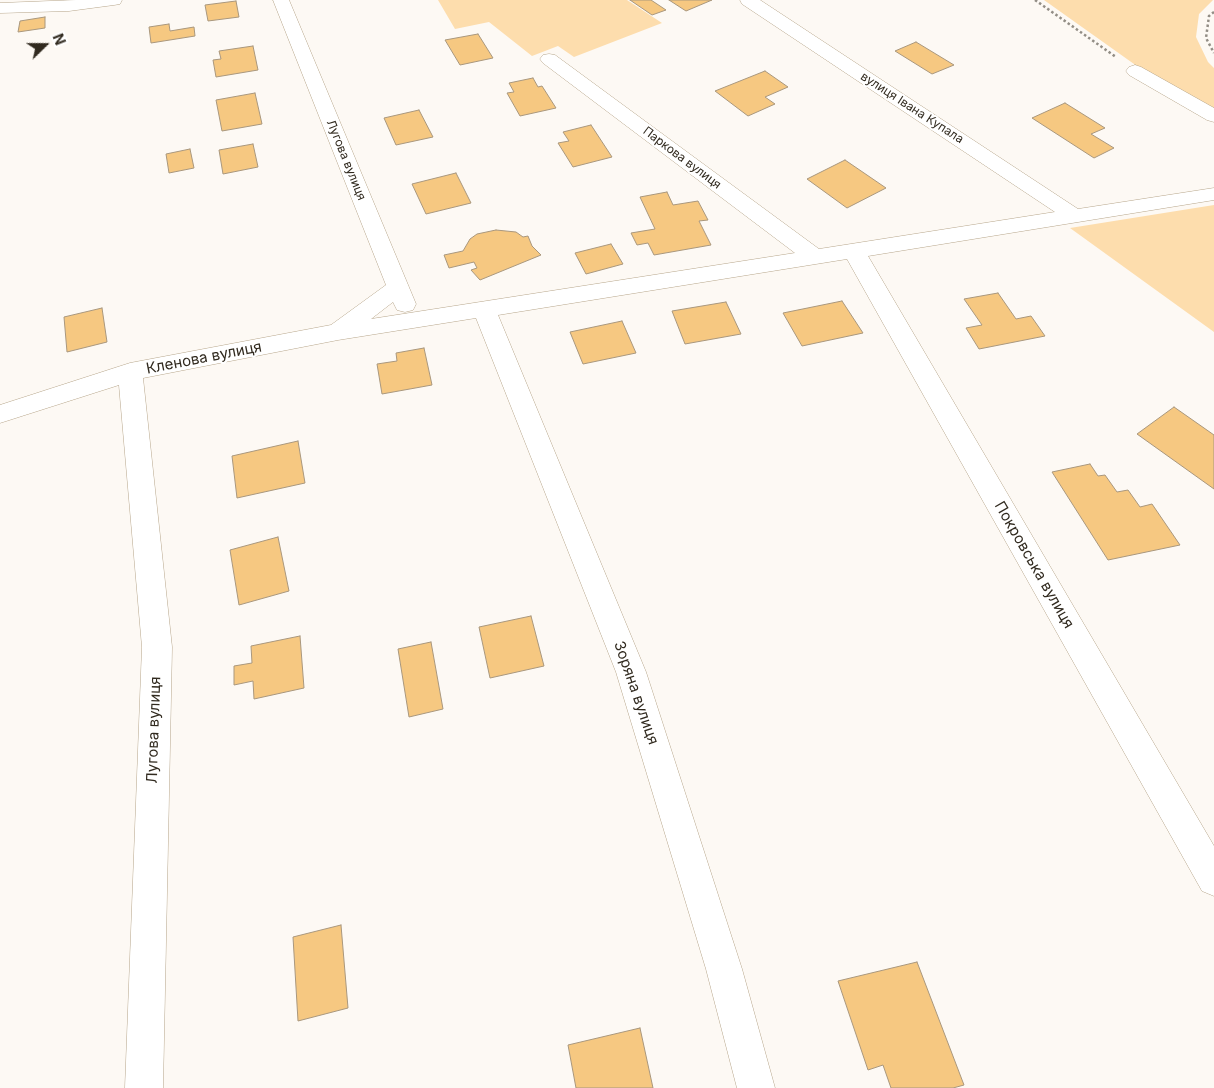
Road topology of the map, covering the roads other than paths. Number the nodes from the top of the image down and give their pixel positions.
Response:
1 (114, 0) edge
2 (281, 0) edge
3 (748, 0) edge
4 (0, 8) edge
5 (549, 59) dead end
6 (1135, 70) road end
7 (1214, 116) edge
8 (1214, 194) edge
9 (1075, 216) junction
10 (854, 251) junction
11 (815, 257) junction
12 (398, 287) junction
13 (484, 309) junction
14 (412, 320) junction
15 (338, 332) junction
16 (130, 372) junction
17 (0, 414) edge
18 (1214, 879) edge
19 (144, 1088) edge
20 (756, 1088) edge

1 - 4 street
2 - 12 street, Лугова вулиця
3 - 9 street, вулиця Івана Купала
5 - 11 street, Паркова вулиця
6 - 7 street
8 - 9 street
9 - 10 street
10 - 11 street
10 - 18 street, Покровська вулиця
11 - 13 street
12 - 14 street, Лугова вулиця
12 - 15 street, Кленова вулиця
13 - 14 street
13 - 20 street, Зоряна вулиця
14 - 15 street
15 - 16 street, Кленова вулиця
16 - 17 street, Кленова вулиця
16 - 19 street, Лугова вулиця

